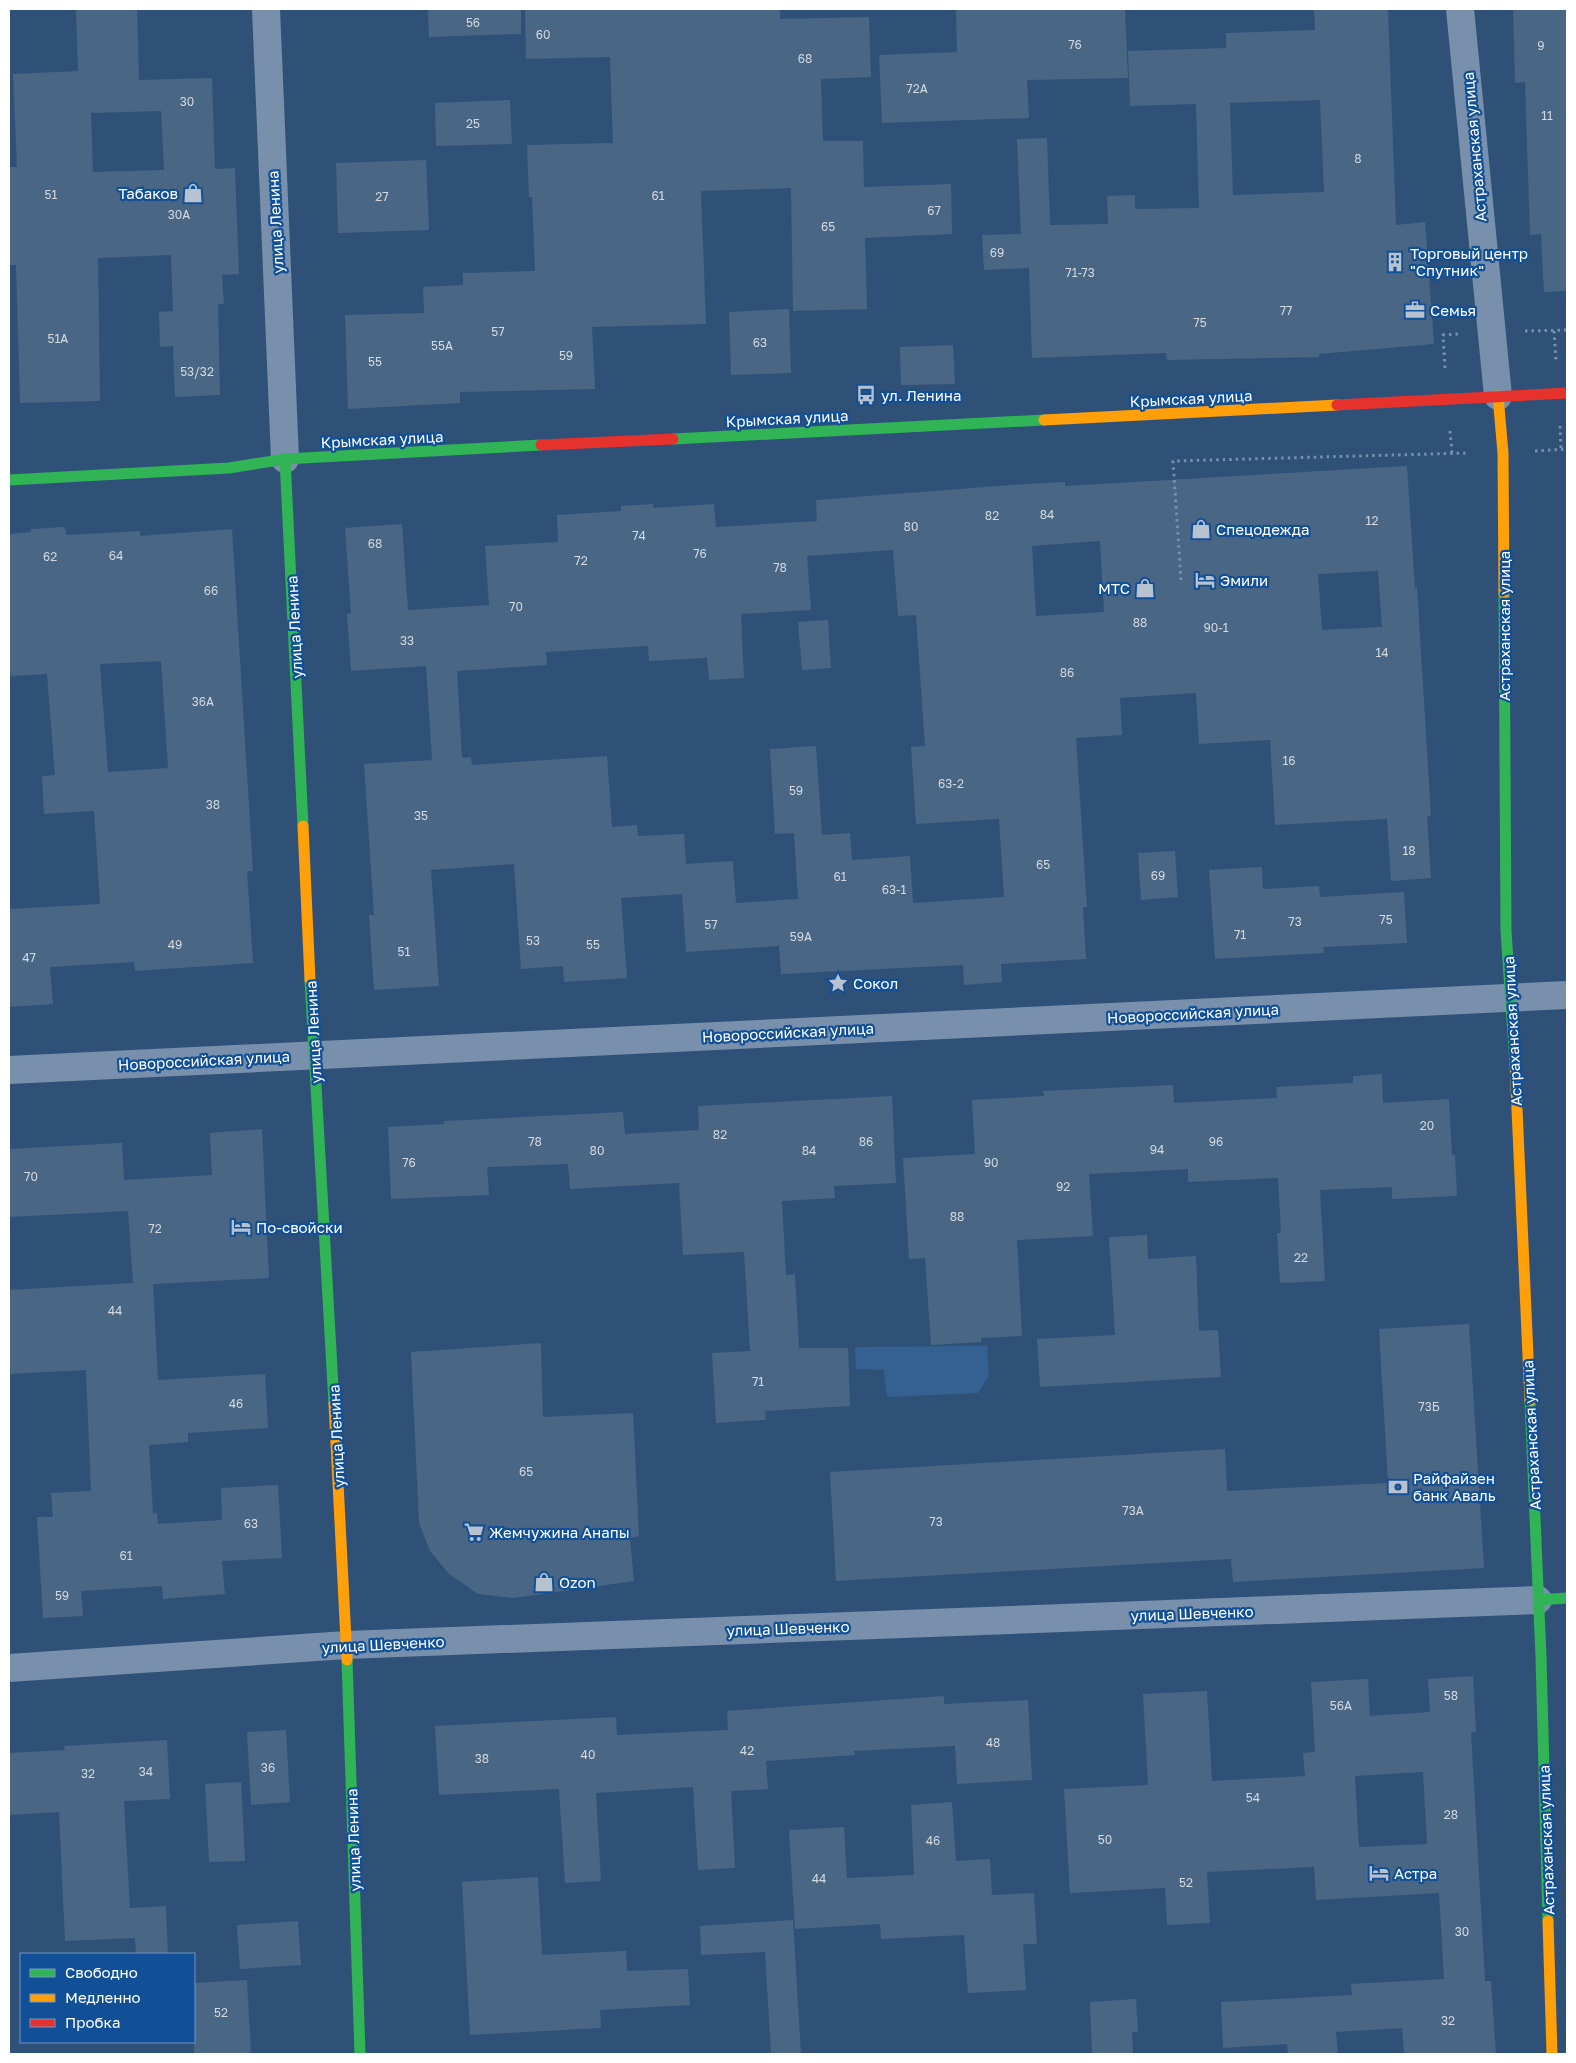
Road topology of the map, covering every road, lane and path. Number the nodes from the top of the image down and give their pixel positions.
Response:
1 (266, 9) edge
2 (1460, 9) edge
3 (1567, 393) edge
4 (1498, 396) junction
5 (1503, 453) junction
6 (285, 459) junction
7 (9, 480) edge
8 (1181, 580) dead end
9 (1567, 995) edge
10 (1510, 998) junction
11 (314, 1054) junction
12 (9, 1070) edge
13 (1567, 1598) edge
14 (1538, 1600) junction
15 (347, 1645) junction
16 (9, 1668) edge
17 (360, 2054) edge
18 (1552, 2054) edge

1 - 6 street, улица Ленина
2 - 4 street, Астраханская улица
3 - 4 street, Крымская улица
4 - 5 street, Астраханская улица
4 - 6 street, Крымская улица
5 - 8 path
5 - 10 street, Астраханская улица
6 - 7 street, Крымская улица
6 - 11 street, улица Ленина
9 - 10 street, Новороссийская улица
10 - 11 street, Новороссийская улица
10 - 14 street, Астраханская улица
11 - 12 street, Новороссийская улица
11 - 15 street, улица Ленина
13 - 14 street, улица Шевченко
14 - 15 street, улица Шевченко
14 - 18 street, Астраханская улица
15 - 16 street, улица Шевченко
15 - 17 street, улица Ленина

